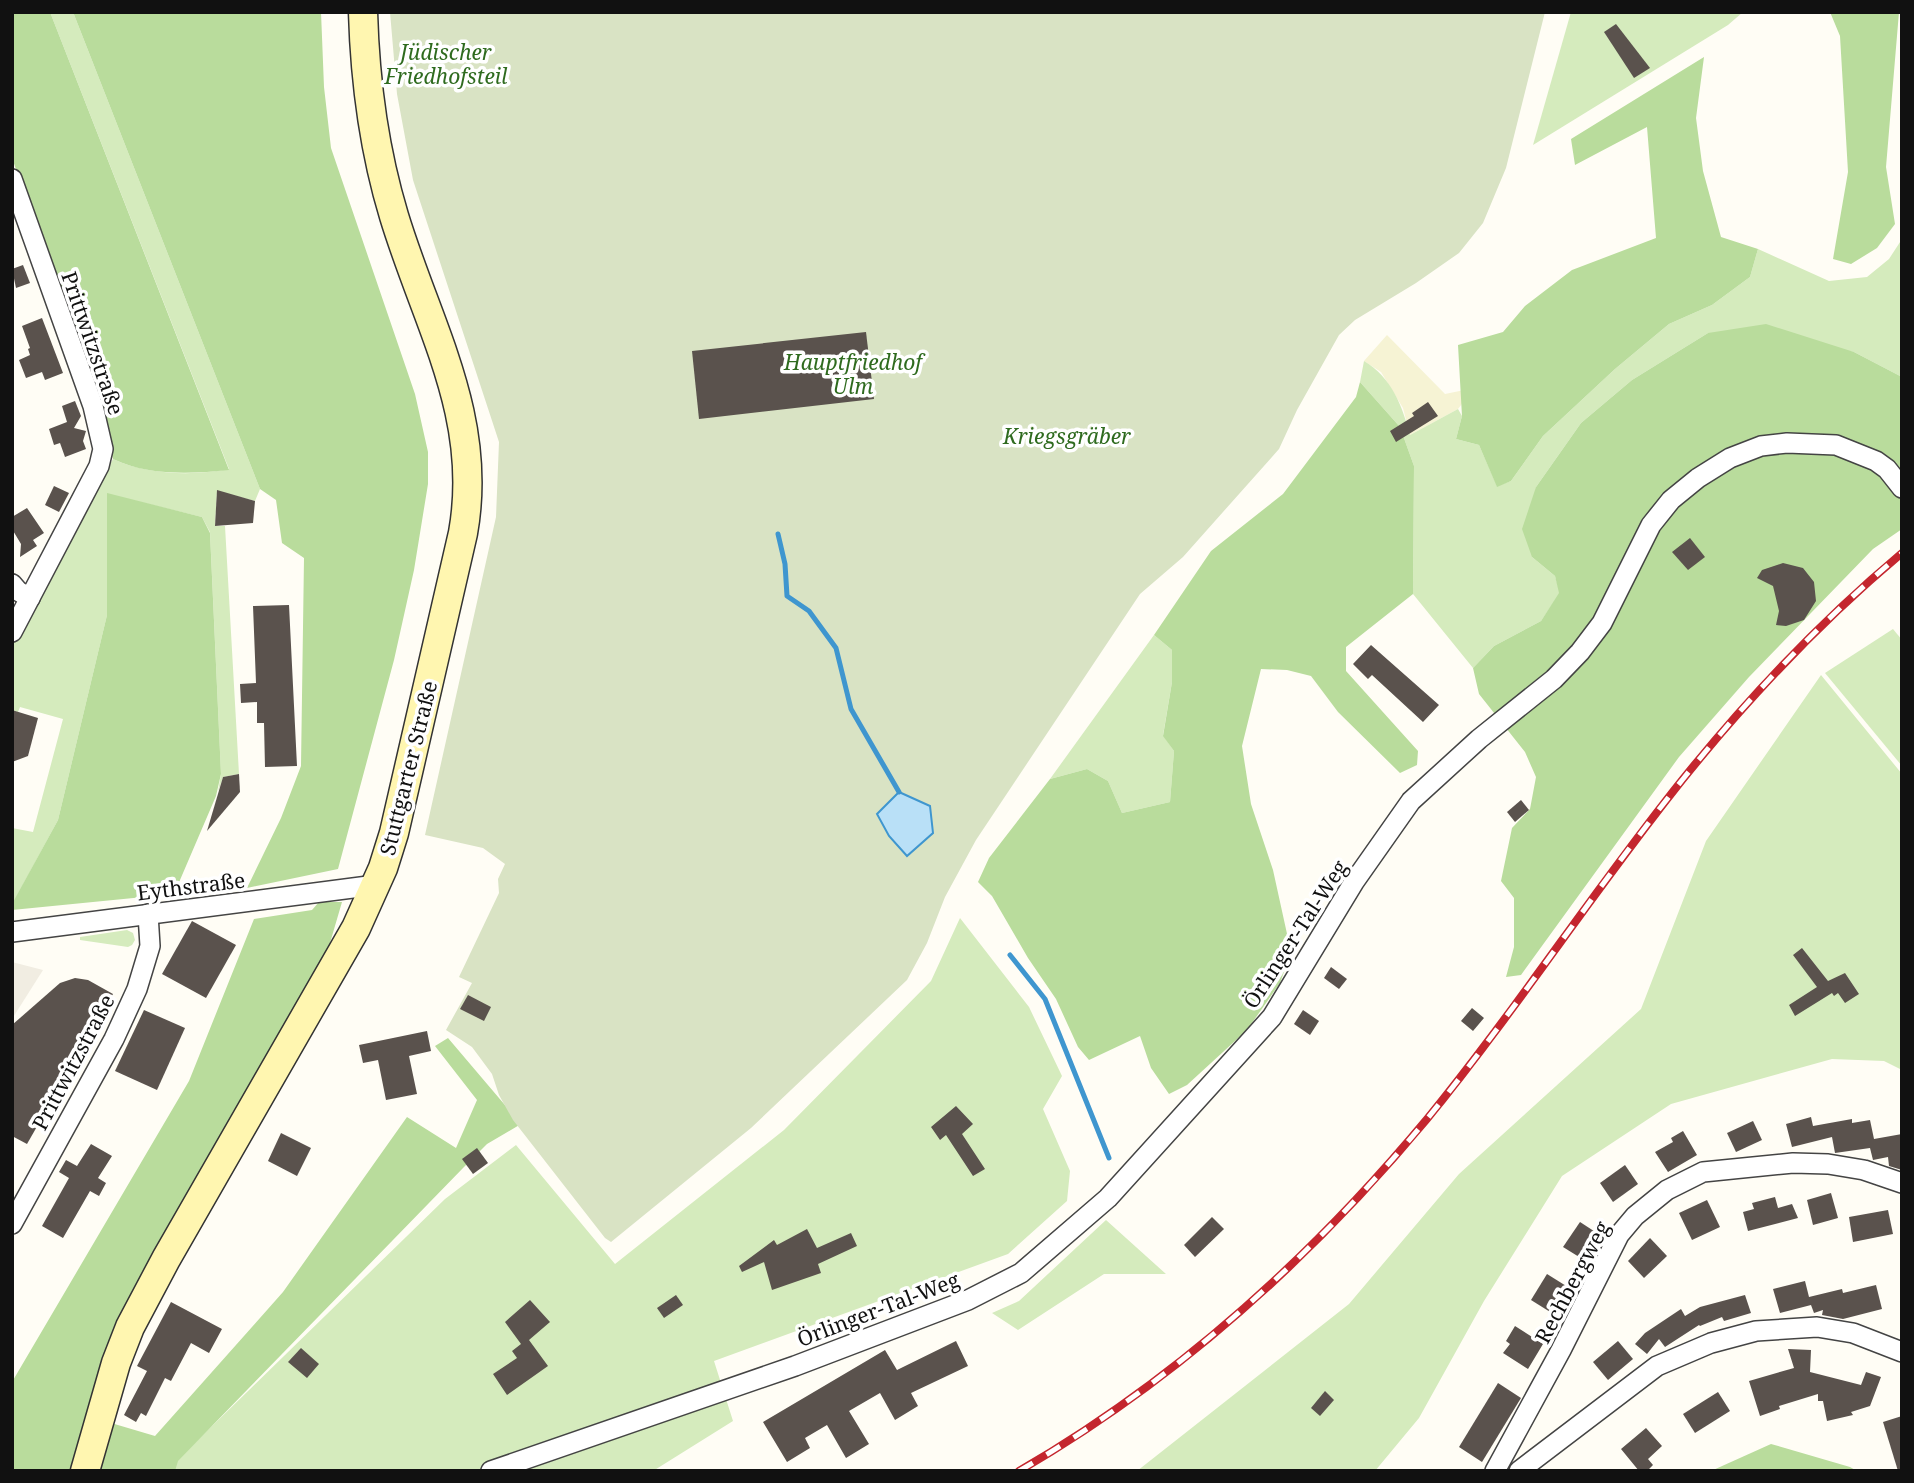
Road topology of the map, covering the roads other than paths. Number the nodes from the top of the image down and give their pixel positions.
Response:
1 (363, 12) edge
2 (12, 179) edge
3 (1902, 488) edge
4 (12, 584) edge
5 (30, 598) junction
6 (12, 632) edge
7 (376, 885) junction
8 (148, 914) junction
9 (12, 932) edge
10 (1902, 1183) edge
11 (12, 1224) edge
12 (1902, 1352) edge
13 (85, 1471) edge
14 (491, 1471) edge
15 (1494, 1471) edge
16 (1519, 1471) edge

1 - 7 main road, Stuttgarter Straße
2 - 5 street, Prittwitzstraße
3 - 14 street, Örlinger-Tal-Weg
4 - 5 street
5 - 6 street, Prittwitzstraße
7 - 8 street, Eythstraße
7 - 13 main road, Stuttgarter Straße
8 - 9 street, Eythstraße
8 - 11 street, Prittwitzstraße
10 - 15 street, Rechbergweg
12 - 16 street

